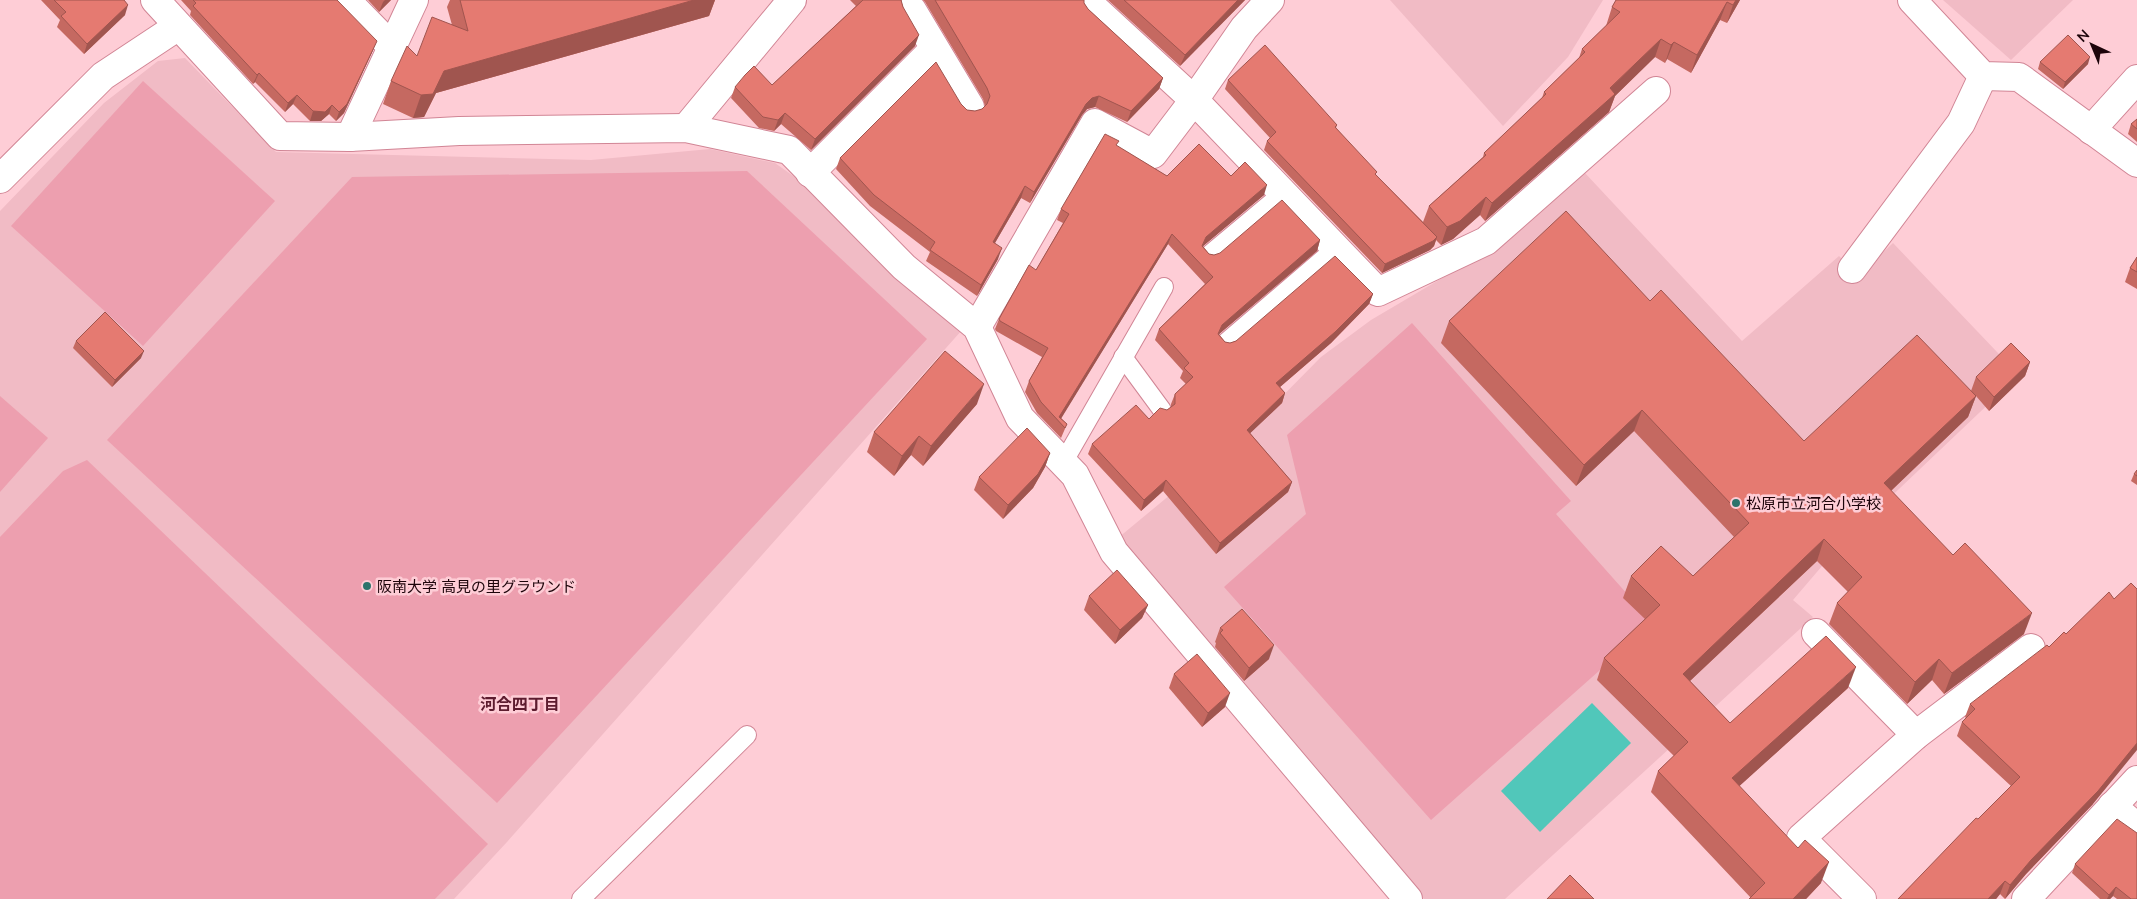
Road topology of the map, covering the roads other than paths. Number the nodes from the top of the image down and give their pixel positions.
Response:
1 (346, 0) edge
2 (414, 0) edge
3 (792, 0) edge
4 (1270, 0) edge
5 (1912, 0) edge
6 (1094, 9) dead end
7 (169, 10) edge
8 (912, 10) dead end
9 (391, 46) junction
10 (934, 49) junction
11 (1983, 76) junction
12 (2137, 79) edge
13 (1656, 91) dead end
14 (1194, 100) junction
15 (970, 107) dead end
16 (686, 128) junction
17 (2091, 130) junction
18 (350, 137) junction
19 (2137, 163) edge
20 (810, 173) junction
21 (0, 179) edge
22 (1283, 193) junction
23 (1336, 248) junction
24 (1209, 256) edge
25 (1852, 269) dead end
26 (1164, 287) dead end
27 (977, 327) junction
28 (1225, 343) edge
29 (1123, 357) junction
30 (1162, 410) edge
31 (1063, 463) junction
32 (1816, 633) dead end
33 (2031, 648) dead end
34 (748, 735) dead end
35 (1916, 735) junction
36 (2137, 780) edge
37 (2112, 806) junction
38 (2137, 827) edge
39 (581, 899) edge
40 (1408, 899) edge
41 (1862, 899) edge
42 (2026, 899) edge

1 - 9 street
2 - 9 street
3 - 16 street
4 - 14 street
5 - 11 street
6 - 14 street
7 - 18 street
7 - 21 street
8 - 10 street
9 - 18 street
10 - 15 street
10 - 20 street
11 - 17 street
11 - 25 street
12 - 17 street
13 - 23 street
14 - 22 street
14 - 27 street
16 - 18 street
16 - 20 street
17 - 19 street
20 - 27 street
22 - 23 street
22 - 24 lane
23 - 28 lane
26 - 29 lane
27 - 31 street
29 - 30 lane
29 - 31 lane
31 - 40 street
32 - 35 street
33 - 35 street
34 - 39 lane
35 - 41 street
36 - 37 street
37 - 38 street
37 - 42 street

